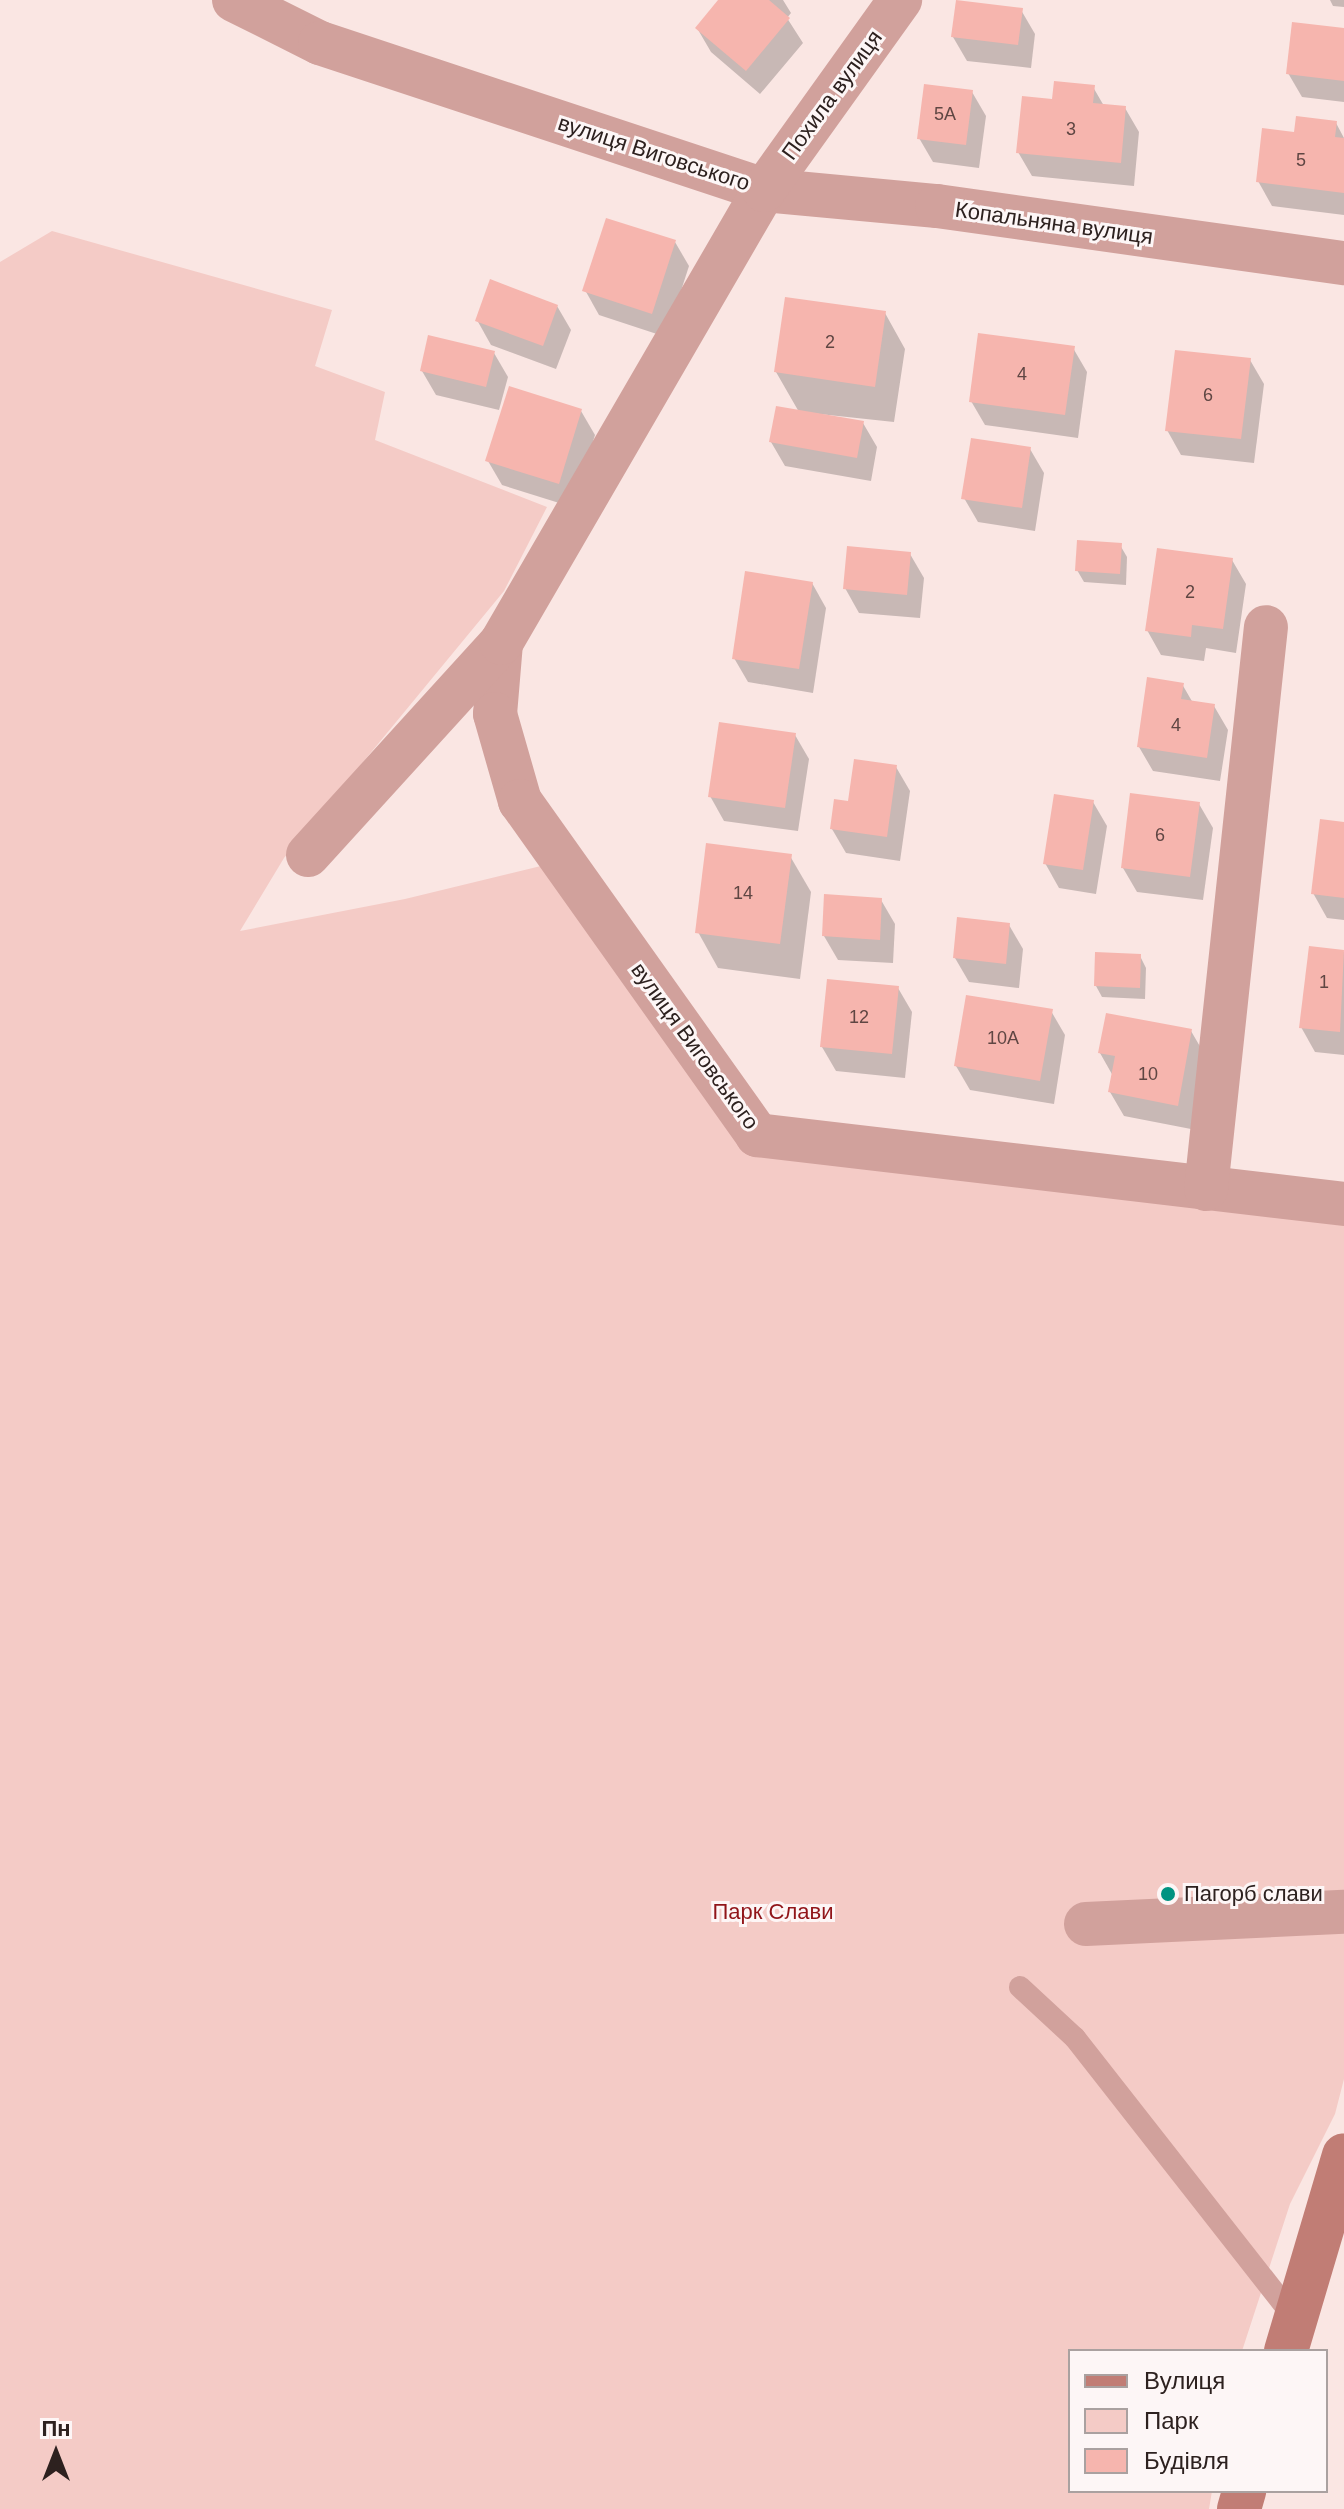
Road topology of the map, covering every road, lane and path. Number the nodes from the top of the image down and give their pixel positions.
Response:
1 (234, 0) edge
2 (900, 0) edge
3 (764, 190) junction
4 (1344, 263) edge
5 (1266, 627) dead end
6 (501, 643) junction
7 (308, 855) dead end
8 (1206, 1189) junction
9 (1344, 1204) edge
10 (1344, 1912) edge
11 (1086, 1924) dead end
12 (1020, 1987) dead end
13 (1344, 2155) edge
14 (1291, 2335) edge

1 - 3 street, вулиця Виговського
2 - 3 street, Похила вулиця
3 - 4 street, Копальняна вулиця
3 - 6 street, вулиця Виговського
5 - 8 street
6 - 7 street, вулиця Виговського
6 - 8 street, вулиця Виговського
8 - 9 street, вулиця Виговського
10 - 11 street
12 - 14 lane
13 - 14 street

